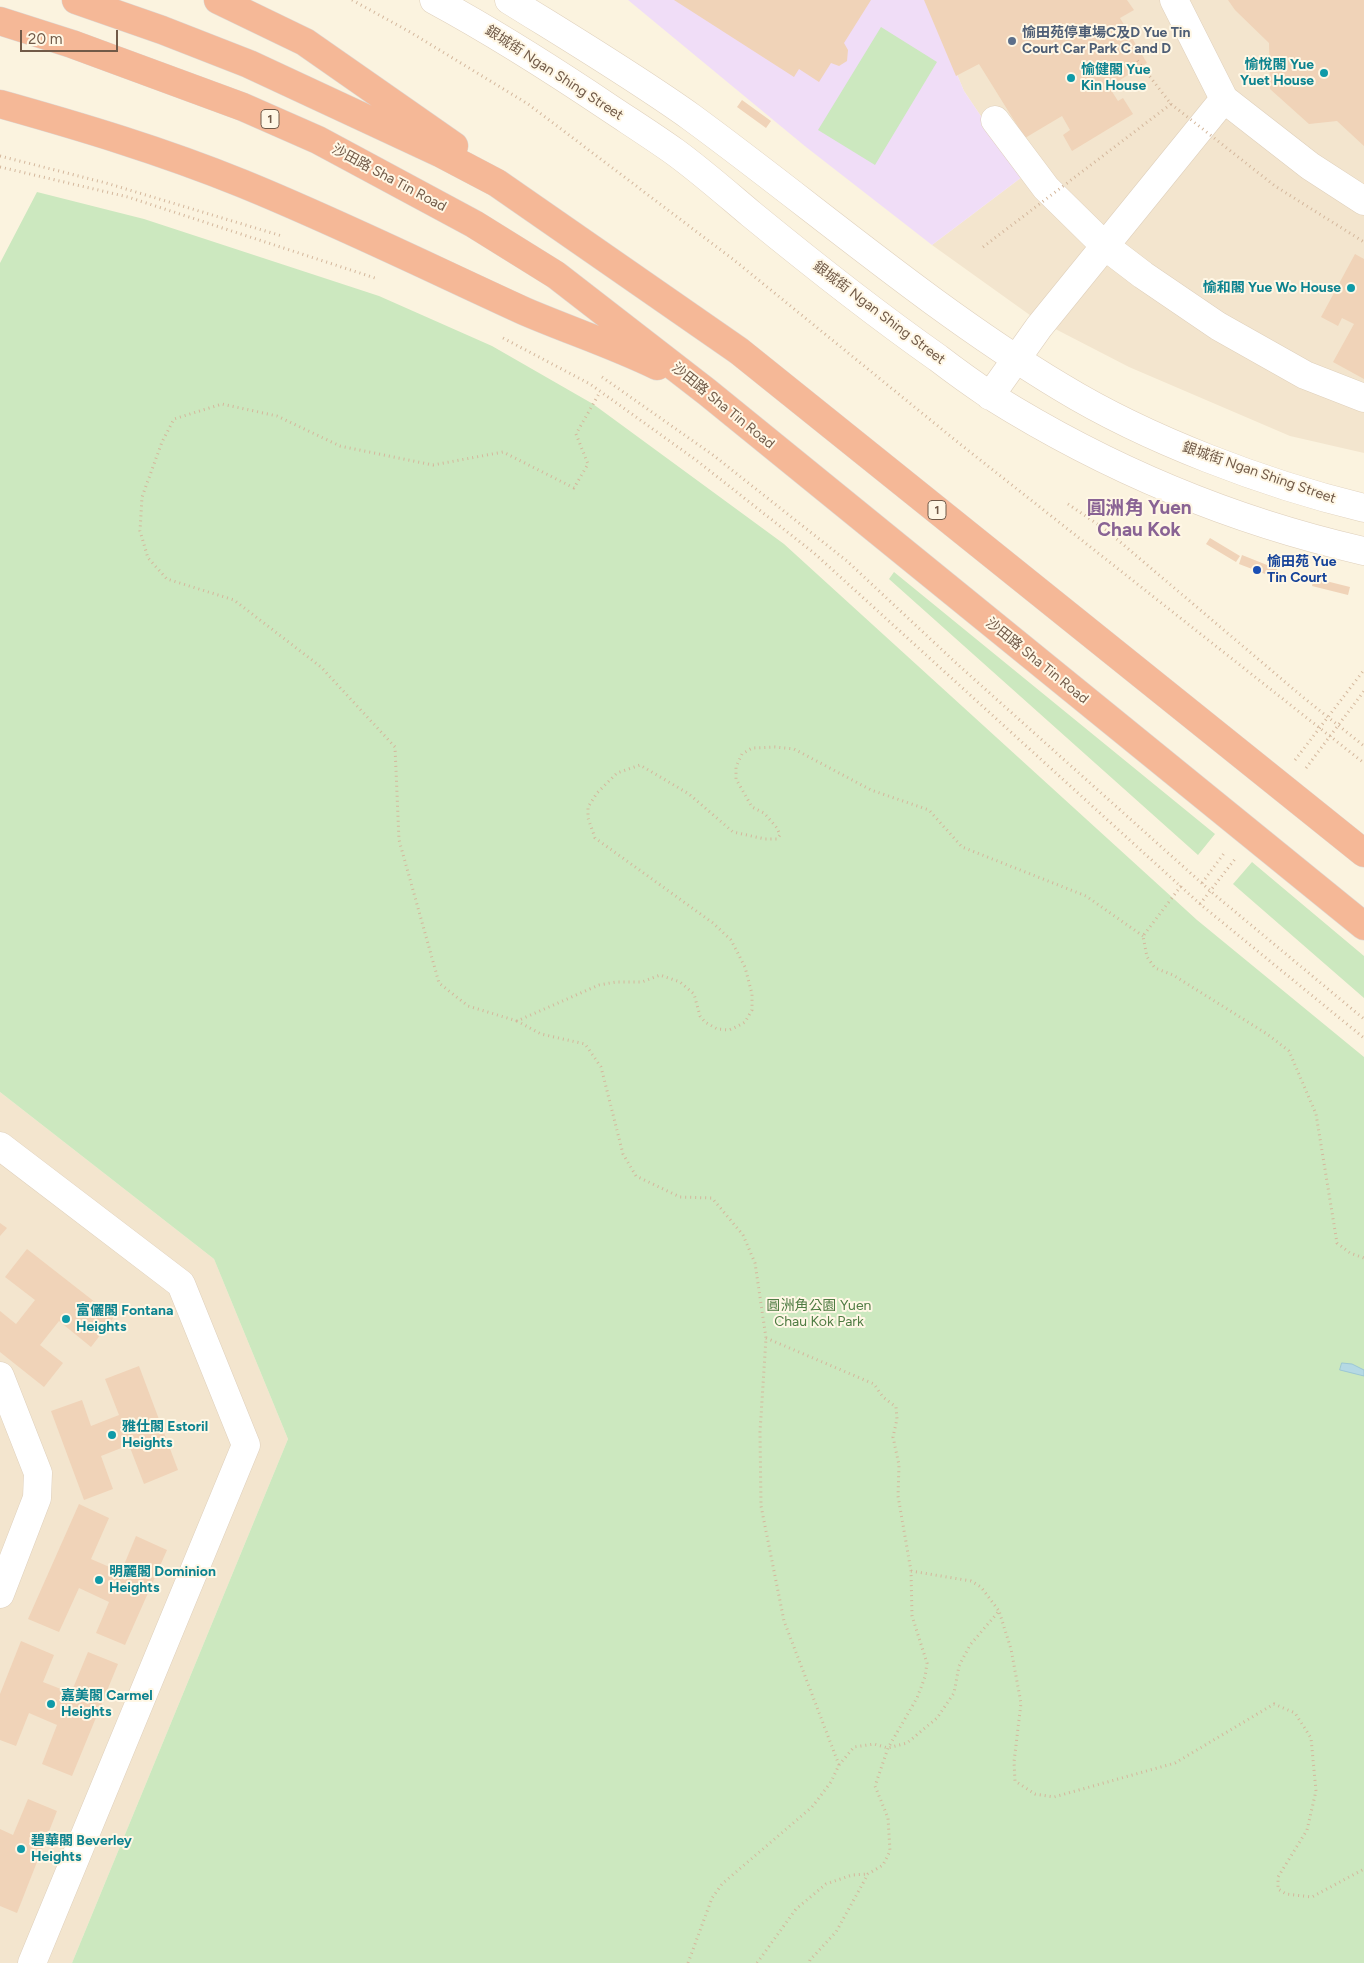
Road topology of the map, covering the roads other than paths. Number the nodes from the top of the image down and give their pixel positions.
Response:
1 (76, 0) edge
2 (218, 0) edge
3 (434, 0) edge
4 (509, 0) edge
5 (1174, 0) edge
6 (0, 21) edge
7 (1224, 99) junction
8 (0, 104) edge
9 (995, 120) dead end
10 (498, 183) junction
11 (1364, 201) edge
12 (1105, 246) junction
13 (1017, 359) junction
14 (707, 392) junction
15 (990, 396) junction
16 (1364, 398) edge
17 (1364, 508) edge
18 (1364, 551) edge
19 (1364, 853) edge
20 (1364, 926) edge
21 (0, 1146) edge
22 (0, 1376) edge
23 (0, 1594) edge
24 (32, 1963) edge

1 - 10 highway, 1
2 - 10 highway
3 - 15 street, 銀城街 Ngan Shing Street
4 - 13 street, 銀城街 Ngan Shing Street
5 - 7 street
6 - 14 highway, 沙田路 Sha Tin Road / 1
7 - 11 street
7 - 12 street
8 - 14 highway
9 - 12 street
10 - 19 highway, 1
12 - 13 street
12 - 16 street
13 - 15 street
13 - 17 street, 銀城街 Ngan Shing Street
14 - 20 highway, 沙田路 Sha Tin Road / 1
15 - 18 street, 銀城街 Ngan Shing Street
21 - 24 street
22 - 23 street

